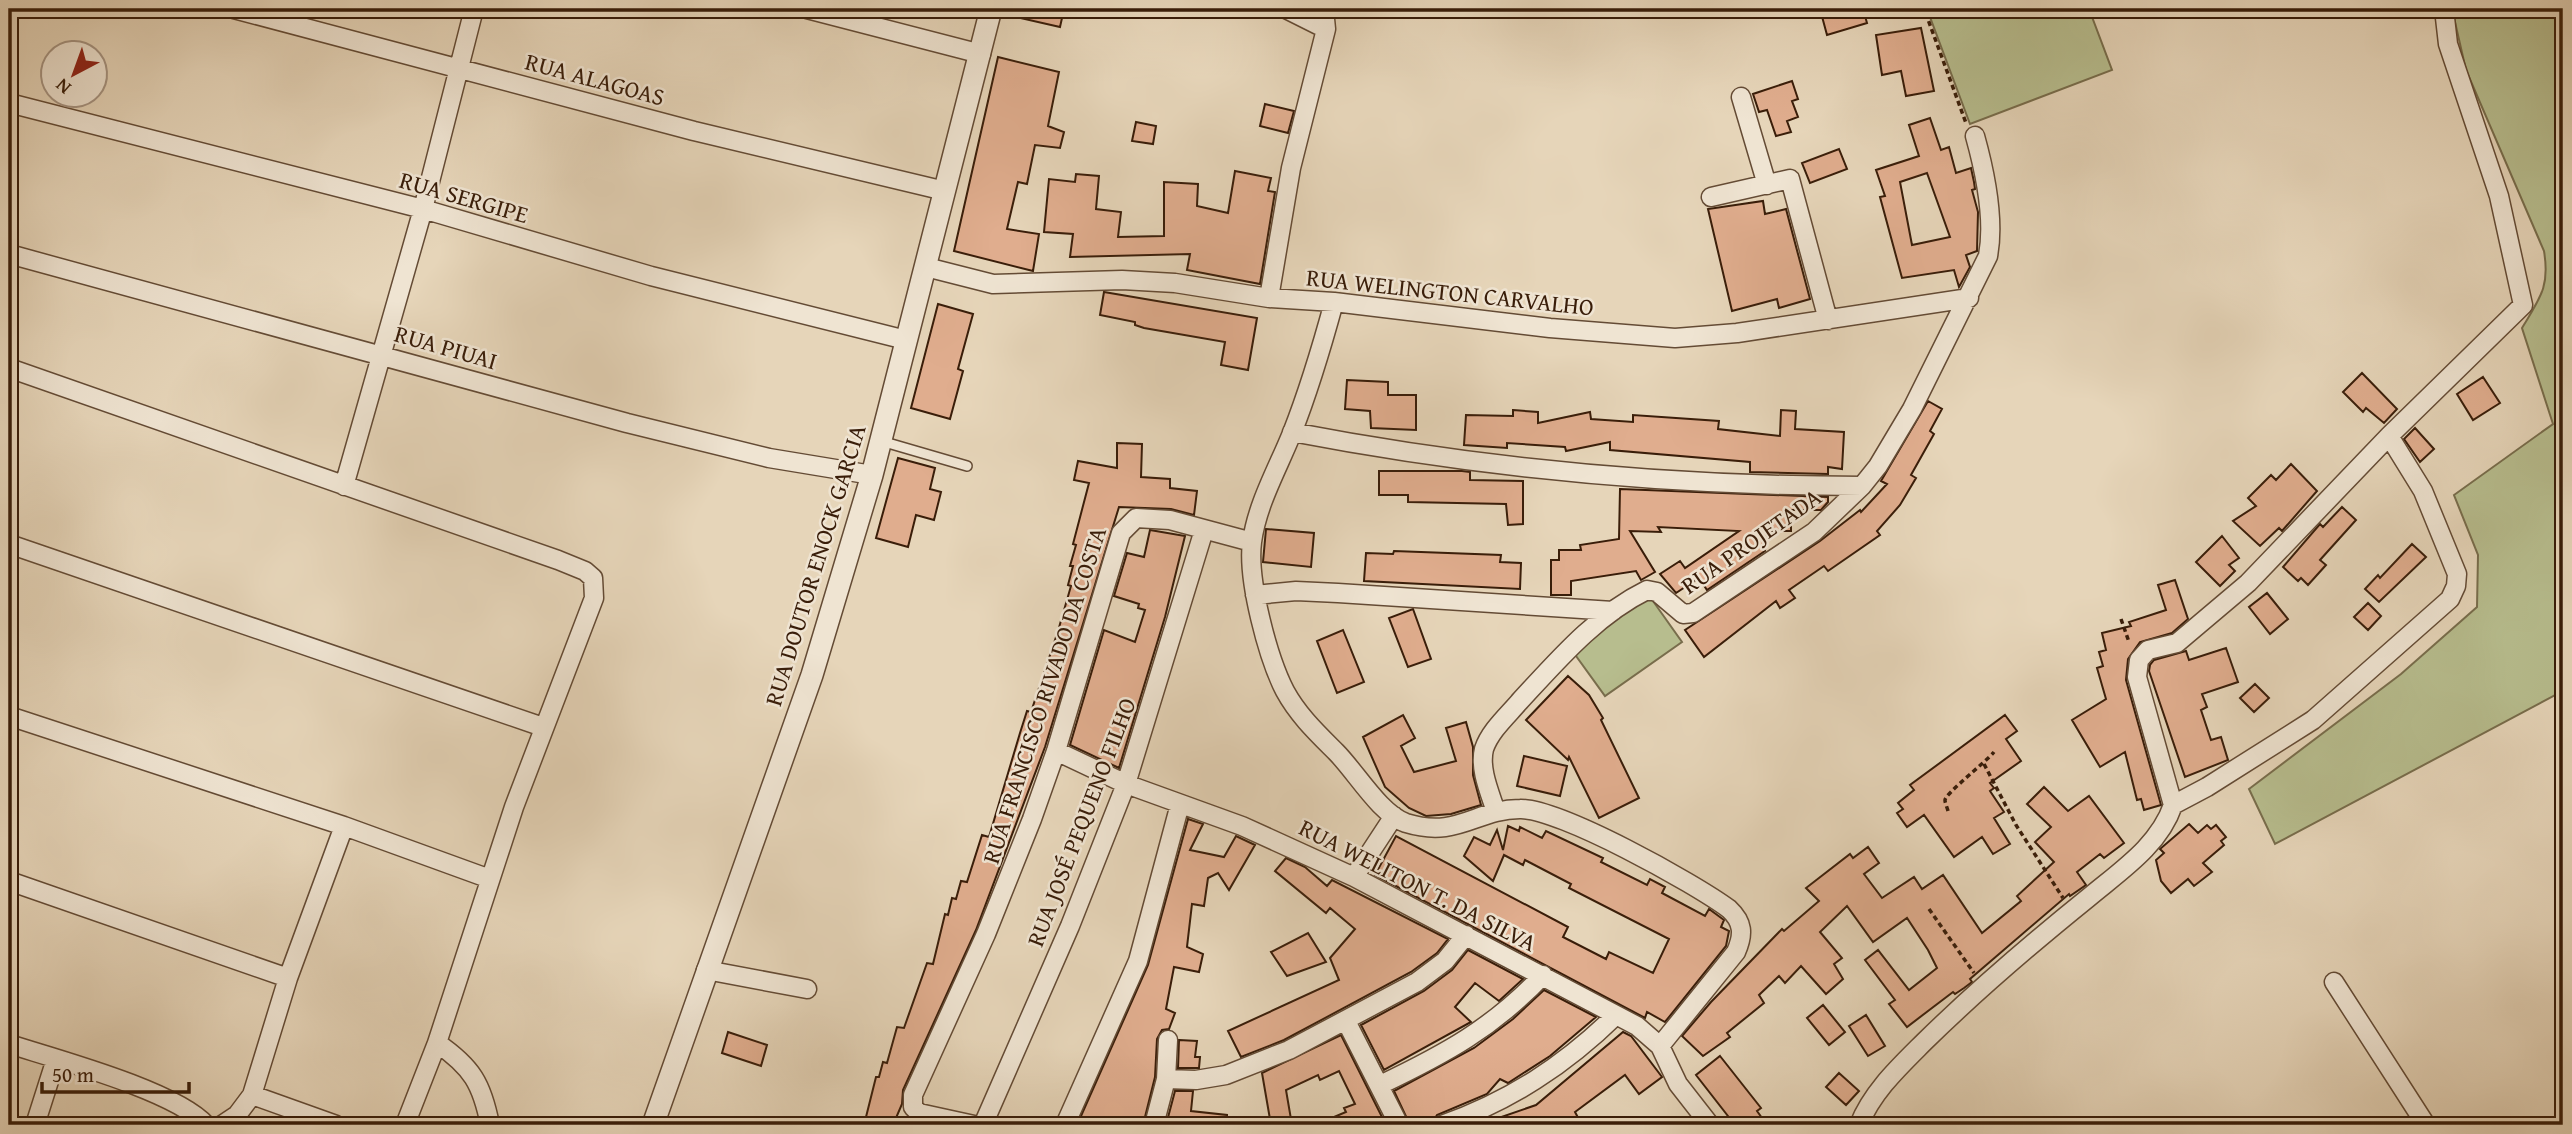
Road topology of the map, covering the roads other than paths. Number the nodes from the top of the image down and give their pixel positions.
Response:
1 (234, 9) edge
2 (474, 9) edge
3 (807, 9) edge
4 (991, 9) edge
5 (1286, 9) edge
6 (1324, 9) edge
7 (2444, 9) edge
8 (1326, 29) junction
9 (981, 54) junction
10 (458, 68) junction
11 (1741, 97) dead end
12 (9, 103) edge
13 (1975, 136) road end
14 (1767, 185) junction
15 (945, 191) junction
16 (1711, 197) dead end
17 (423, 209) junction
18 (9, 254) edge
19 (926, 267) junction
20 (1269, 298) junction
21 (1969, 298) junction
22 (1334, 302) junction
23 (1828, 320) junction
24 (906, 340) junction
25 (381, 354) junction
26 (9, 368) edge
27 (1292, 432) junction
28 (2389, 436) junction
29 (881, 441) junction
30 (967, 466) dead end
31 (872, 475) junction
32 (344, 486) junction
33 (1862, 486) junction
34 (1204, 530) junction
35 (1252, 542) junction
36 (9, 544) edge
37 (1255, 595) junction
38 (1613, 611) junction
39 (9, 716) edge
40 (543, 727) junction
41 (1056, 751) junction
42 (1126, 784) junction
43 (1180, 804) junction
44 (2173, 805) junction
45 (1496, 812) junction
46 (1394, 816) junction
47 (344, 826) junction
48 (1354, 877) junction
49 (491, 878) junction
50 (9, 881) edge
51 (1466, 935) junction
52 (706, 970) junction
53 (1542, 975) junction
54 (288, 978) junction
55 (2334, 982) dead end
56 (807, 989) dead end
57 (1616, 1014) junction
58 (1346, 1021) junction
59 (1168, 1040) dead end
60 (437, 1043) junction
61 (9, 1044) edge
62 (1660, 1046) junction
63 (55, 1059) junction
64 (1167, 1079) junction
65 (1380, 1085) junction
66 (252, 1095) junction
67 (1705, 1124) edge
68 (35, 1125) edge
69 (206, 1125) edge
70 (222, 1125) edge
71 (336, 1125) edge
72 (405, 1125) edge
73 (490, 1125) edge
74 (653, 1125) edge
75 (974, 1125) edge
76 (983, 1125) edge
77 (1065, 1125) edge
78 (1154, 1125) edge
79 (1399, 1125) edge
80 (1442, 1125) edge
81 (1859, 1125) edge
82 (2426, 1125) edge

1 - 10 street, RUA ALAGOAS
2 - 10 street
3 - 9 street
4 - 9 street, RUA DOUTOR ENOCK GARCIA
5 - 8 street
6 - 8 street
7 - 28 street
8 - 20 street
9 - 15 street, RUA DOUTOR ENOCK GARCIA
10 - 15 street, RUA ALAGOAS
10 - 17 street
11 - 14 street
12 - 17 street, RUA SERGIPE
13 - 21 street, RUA PROJETADA
14 - 16 street
14 - 23 street
15 - 19 street, RUA DOUTOR ENOCK GARCIA
17 - 24 street, RUA SERGIPE
17 - 25 street
18 - 25 street, RUA PIUAI
19 - 20 street, RUA WELINGTON CARVALHO
19 - 24 street, RUA DOUTOR ENOCK GARCIA
20 - 22 street, RUA WELINGTON CARVALHO
21 - 23 street, RUA WELINGTON CARVALHO
21 - 33 street, RUA PROJETADA
22 - 23 street, RUA WELINGTON CARVALHO
22 - 27 street
24 - 29 street, RUA DOUTOR ENOCK GARCIA
25 - 31 street, RUA PIUAI
25 - 32 street
26 - 32 street
27 - 33 street
27 - 35 street
28 - 44 street
28 - 44 street
29 - 30 lane
29 - 31 street, RUA DOUTOR ENOCK GARCIA
31 - 52 street, RUA DOUTOR ENOCK GARCIA
32 - 40 street
33 - 38 street, RUA PROJETADA
34 - 35 street, RUA FRANCISCO RIVADO DA COSTA
34 - 41 street, RUA FRANCISCO RIVADO DA COSTA
34 - 42 street, RUA JOSÉ PEQUENO FILHO
35 - 37 street
36 - 40 street
37 - 38 street
37 - 46 street
38 - 45 street, RUA PROJETADA
39 - 47 street
40 - 49 street
41 - 42 street, RUA WELITON T. DA SILVA
41 - 75 street, RUA FRANCISCO RIVADO DA COSTA
42 - 43 street, RUA WELITON T. DA SILVA
42 - 76 street, RUA JOSÉ PEQUENO FILHO
43 - 48 street, RUA WELITON T. DA SILVA
43 - 77 street
44 - 81 street
45 - 46 street
45 - 62 street
46 - 48 street
47 - 49 street
47 - 54 street
48 - 51 street, RUA WELITON T. DA SILVA
49 - 60 street
50 - 54 street
51 - 53 street, RUA WELITON T. DA SILVA
51 - 58 street
52 - 56 street
52 - 74 street, RUA DOUTOR ENOCK GARCIA
53 - 57 street, RUA WELITON T. DA SILVA
53 - 65 street
54 - 66 street
55 - 82 street
57 - 62 street, RUA WELITON T. DA SILVA
57 - 80 street
58 - 64 street
58 - 65 street
59 - 64 street
60 - 72 street
60 - 73 street
61 - 63 street
62 - 67 street, RUA WELITON T. DA SILVA
63 - 68 street
63 - 69 street
64 - 78 street
65 - 79 street
66 - 70 street
66 - 71 street

